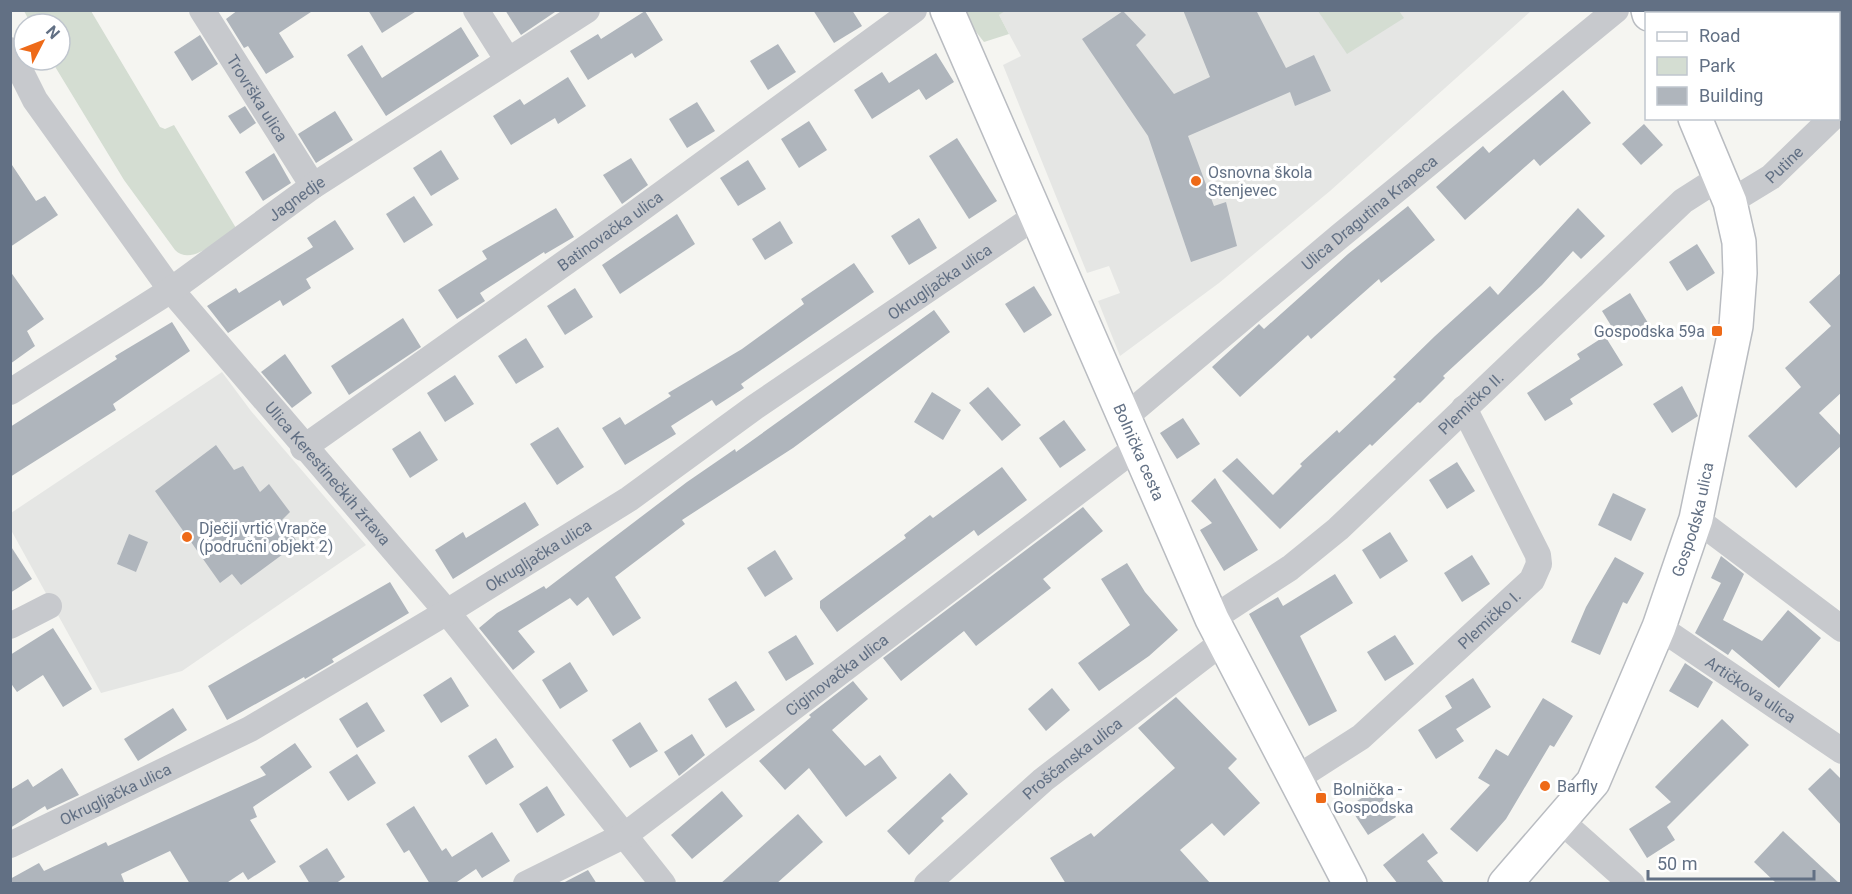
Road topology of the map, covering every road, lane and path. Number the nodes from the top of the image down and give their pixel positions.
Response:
1 (202, 10) edge
2 (476, 10) edge
3 (587, 10) edge
4 (914, 10) edge
5 (947, 10) edge
6 (1616, 10) edge
7 (10, 50) edge
8 (507, 59) junction
9 (1696, 120) edge
10 (1830, 120) edge
11 (313, 186) junction
12 (1725, 190) junction
13 (1036, 216) junction
14 (171, 290) junction
15 (10, 392) edge
16 (1464, 408) junction
17 (1124, 418) junction
18 (1137, 447) junction
19 (303, 448) junction
20 (1696, 519) junction
21 (49, 606) dead end
22 (447, 612) junction
23 (10, 626) edge
24 (1659, 627) junction
25 (1842, 628) edge
26 (1218, 630) junction
27 (1842, 751) edge
28 (1297, 778) junction
29 (1561, 821) junction
30 (625, 835) junction
31 (10, 845) edge
32 (526, 884) edge
33 (663, 884) edge
34 (927, 884) edge
35 (1350, 884) edge
36 (1505, 884) edge
37 (1632, 884) edge

1 - 11 street, Trovrška ulica
2 - 8 street
3 - 8 street, Jagnedje
4 - 19 street, Batinovačka ulica
5 - 13 street, Bolnička cesta
6 - 17 street, Ulica Dragutina Krapeca
7 - 14 street, Ulica Kerestinečkih žrtava
8 - 11 street, Jagnedje
9 - 12 street, Gospodska ulica
10 - 12 street, Putine
11 - 14 street, Jagnedje
12 - 16 street, Plemičko II.
12 - 20 street, Gospodska ulica
13 - 17 street, Bolnička cesta
13 - 22 street, Okrugljačka ulica
14 - 15 street, Jagnedje
14 - 19 street, Ulica Kerestinečkih žrtava
16 - 26 street, Plemičko II.
16 - 28 street, Plemičko I.
17 - 18 street, Bolnička cesta
18 - 26 street, Bolnička cesta
18 - 30 street, Ciginovačka ulica
19 - 22 street, Ulica Kerestinečkih žrtava
20 - 24 street, Gospodska ulica
20 - 25 street
21 - 23 street
22 - 30 street, Ulica Kerestinečkih žrtava
22 - 31 street, Okrugljačka ulica
24 - 27 street, Artičkova ulica
24 - 29 street, Gospodska ulica
26 - 28 street, Bolnička cesta
26 - 34 street, Proščanska ulica
28 - 35 street, Bolnička cesta
29 - 36 street, Gospodska ulica
29 - 37 street
30 - 32 street, Ciginovačka ulica
30 - 33 street, Ulica Kerestinečkih žrtava

